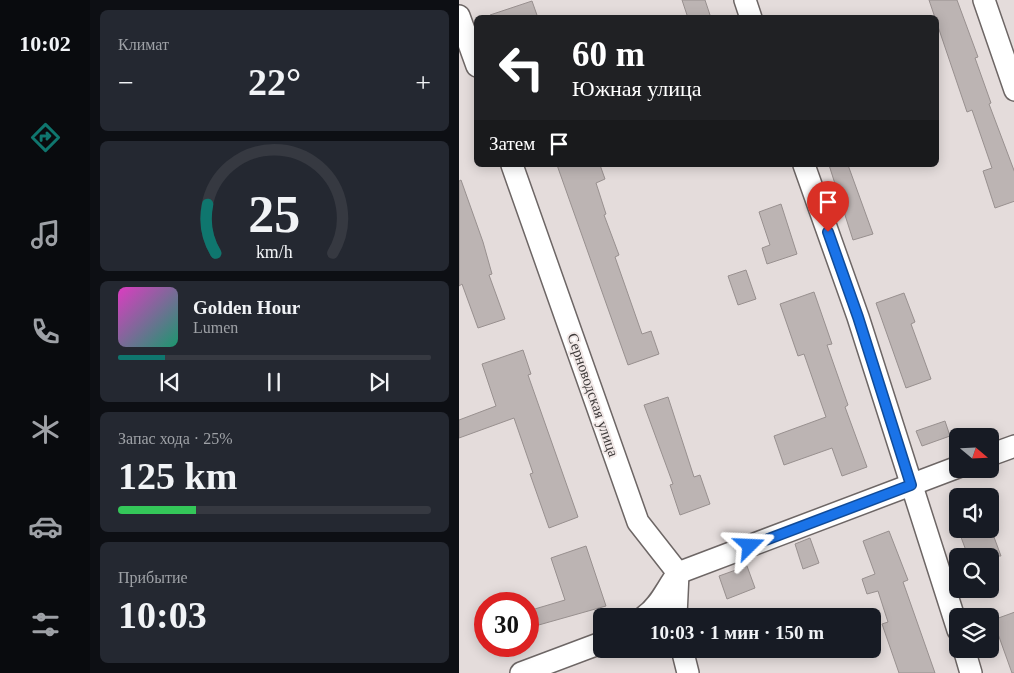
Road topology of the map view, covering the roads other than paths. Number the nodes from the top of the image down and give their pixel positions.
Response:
1 (745, 0) edge
2 (984, 0) edge
3 (750, 15) edge
4 (459, 16) edge
5 (474, 58) edge
6 (1014, 90) edge
7 (512, 167) edge
8 (805, 167) edge
9 (1014, 446) edge
10 (999, 452) edge
11 (949, 470) edge
12 (911, 485) junction
13 (678, 573) junction
14 (655, 608) edge
15 (676, 608) edge
16 (951, 608) edge
17 (593, 646) edge
18 (684, 658) edge
19 (967, 658) edge
20 (521, 673) edge
21 (688, 673) edge
22 (971, 673) edge

1 - 3 street
2 - 6 street
4 - 5 street
7 - 13 street, Серноводская улица
8 - 12 street
9 - 10 street
11 - 12 street
12 - 13 street
12 - 16 street
13 - 14 street
13 - 15 street
17 - 20 street
18 - 21 street
19 - 22 street

